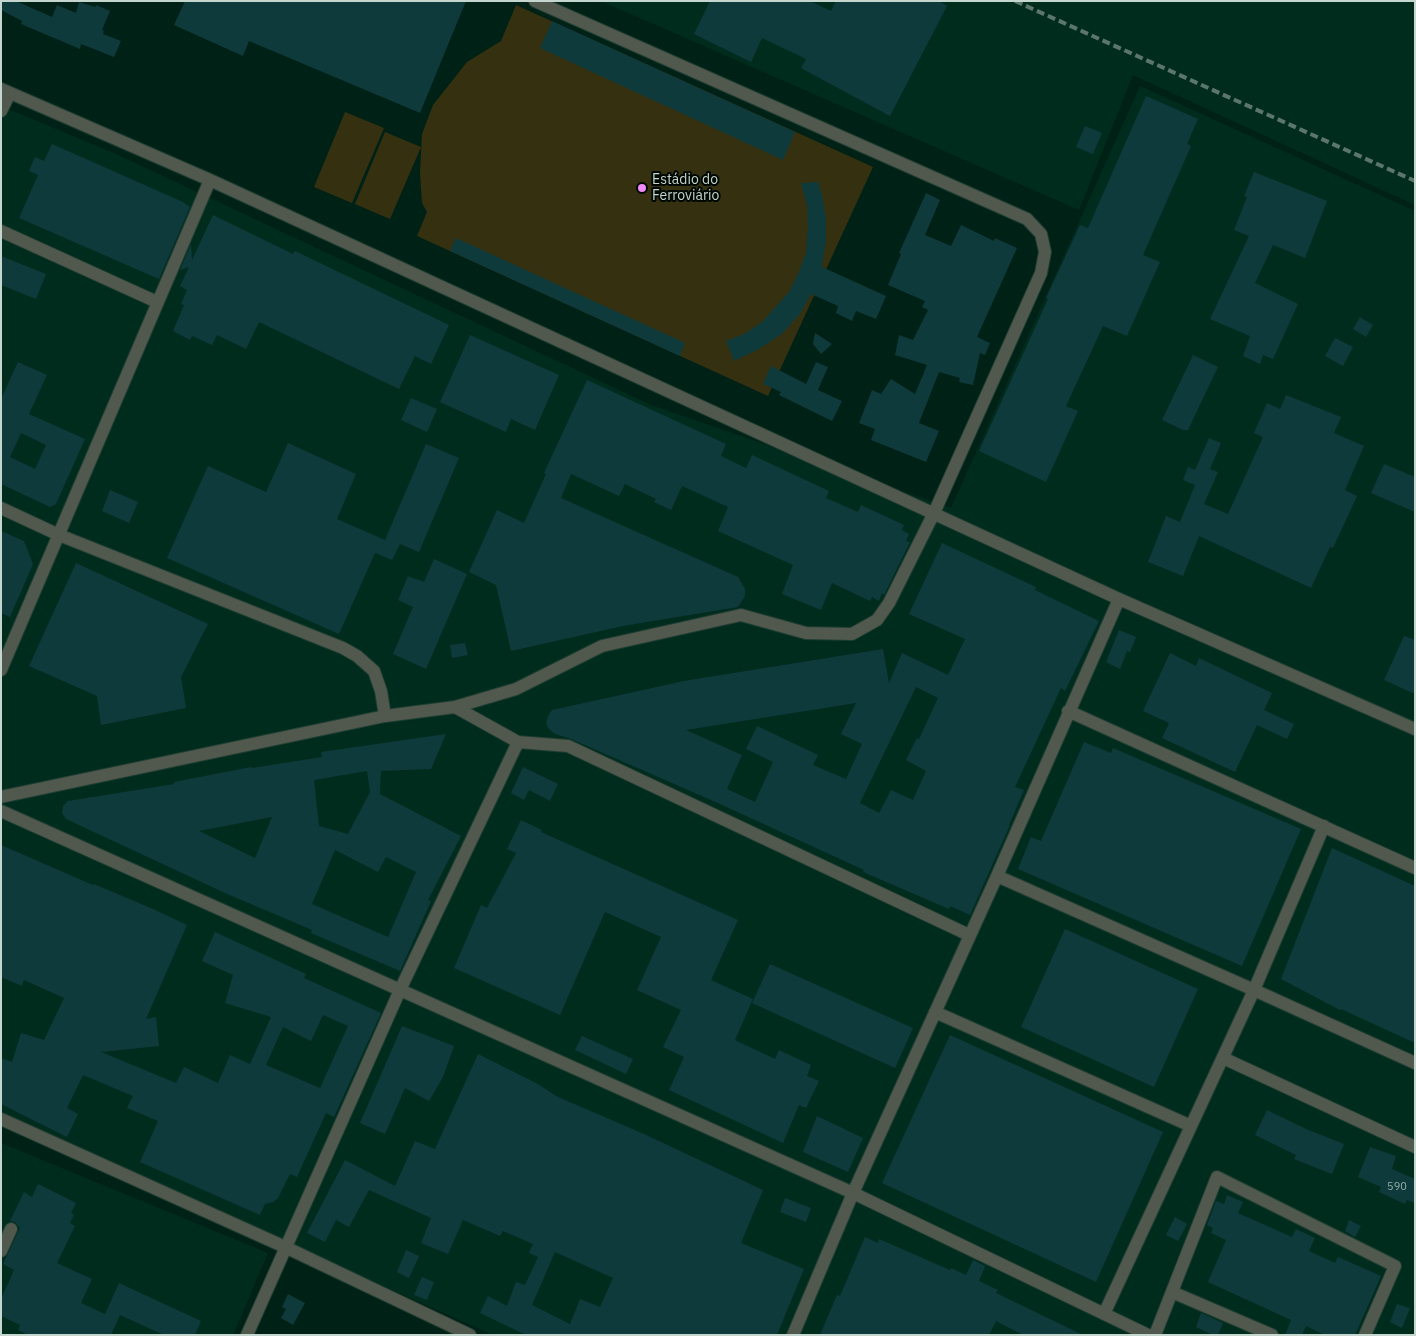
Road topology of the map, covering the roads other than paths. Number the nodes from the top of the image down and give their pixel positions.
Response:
1 (535, 1) edge
2 (5, 91) edge
3 (1, 111) edge
4 (210, 180) junction
5 (1, 231) edge
6 (157, 302) junction
7 (1, 508) edge
8 (934, 513) junction
9 (60, 535) junction
10 (1119, 599) junction
11 (1, 670) edge
12 (455, 707) junction
13 (1068, 711) junction
14 (385, 716) junction
15 (1415, 730) edge
16 (518, 742) junction
17 (1, 797) edge
18 (1, 811) edge
19 (1324, 826) junction
20 (1415, 868) edge
21 (997, 876) junction
22 (969, 935) junction
23 (400, 990) junction
24 (1254, 990) junction
25 (935, 1012) junction
26 (1222, 1058) junction
27 (1415, 1063) edge
28 (1, 1120) edge
29 (1191, 1126) junction
30 (1415, 1147) edge
31 (852, 1193) junction
32 (11, 1229) dead end
33 (285, 1247) junction
34 (1, 1251) edge
35 (1172, 1292) junction
36 (1104, 1314) junction
37 (247, 1335) edge
38 (470, 1335) edge
39 (793, 1335) edge
40 (1148, 1335) edge
41 (1156, 1335) edge
42 (1272, 1335) edge
43 (1365, 1335) edge

1 - 8 street
2 - 3 street
2 - 4 street
4 - 6 street
4 - 8 street
5 - 6 street
6 - 9 street
7 - 9 street
8 - 10 street
8 - 12 street
9 - 11 street
9 - 14 street
10 - 13 street
10 - 15 street
12 - 14 street
12 - 16 street
13 - 19 street
13 - 21 street
14 - 17 street
16 - 22 street
16 - 23 street
18 - 23 street
19 - 20 street
19 - 24 street
21 - 22 street
21 - 24 street
22 - 25 street
23 - 31 street
23 - 33 street
24 - 26 street
24 - 27 street
25 - 29 street
25 - 31 street
26 - 29 street
26 - 30 street
28 - 33 street
29 - 36 street
31 - 36 street
31 - 39 street
32 - 34 street
33 - 37 street
33 - 38 street
35 - 41 street
35 - 42 street
35 - 43 street
36 - 40 street

